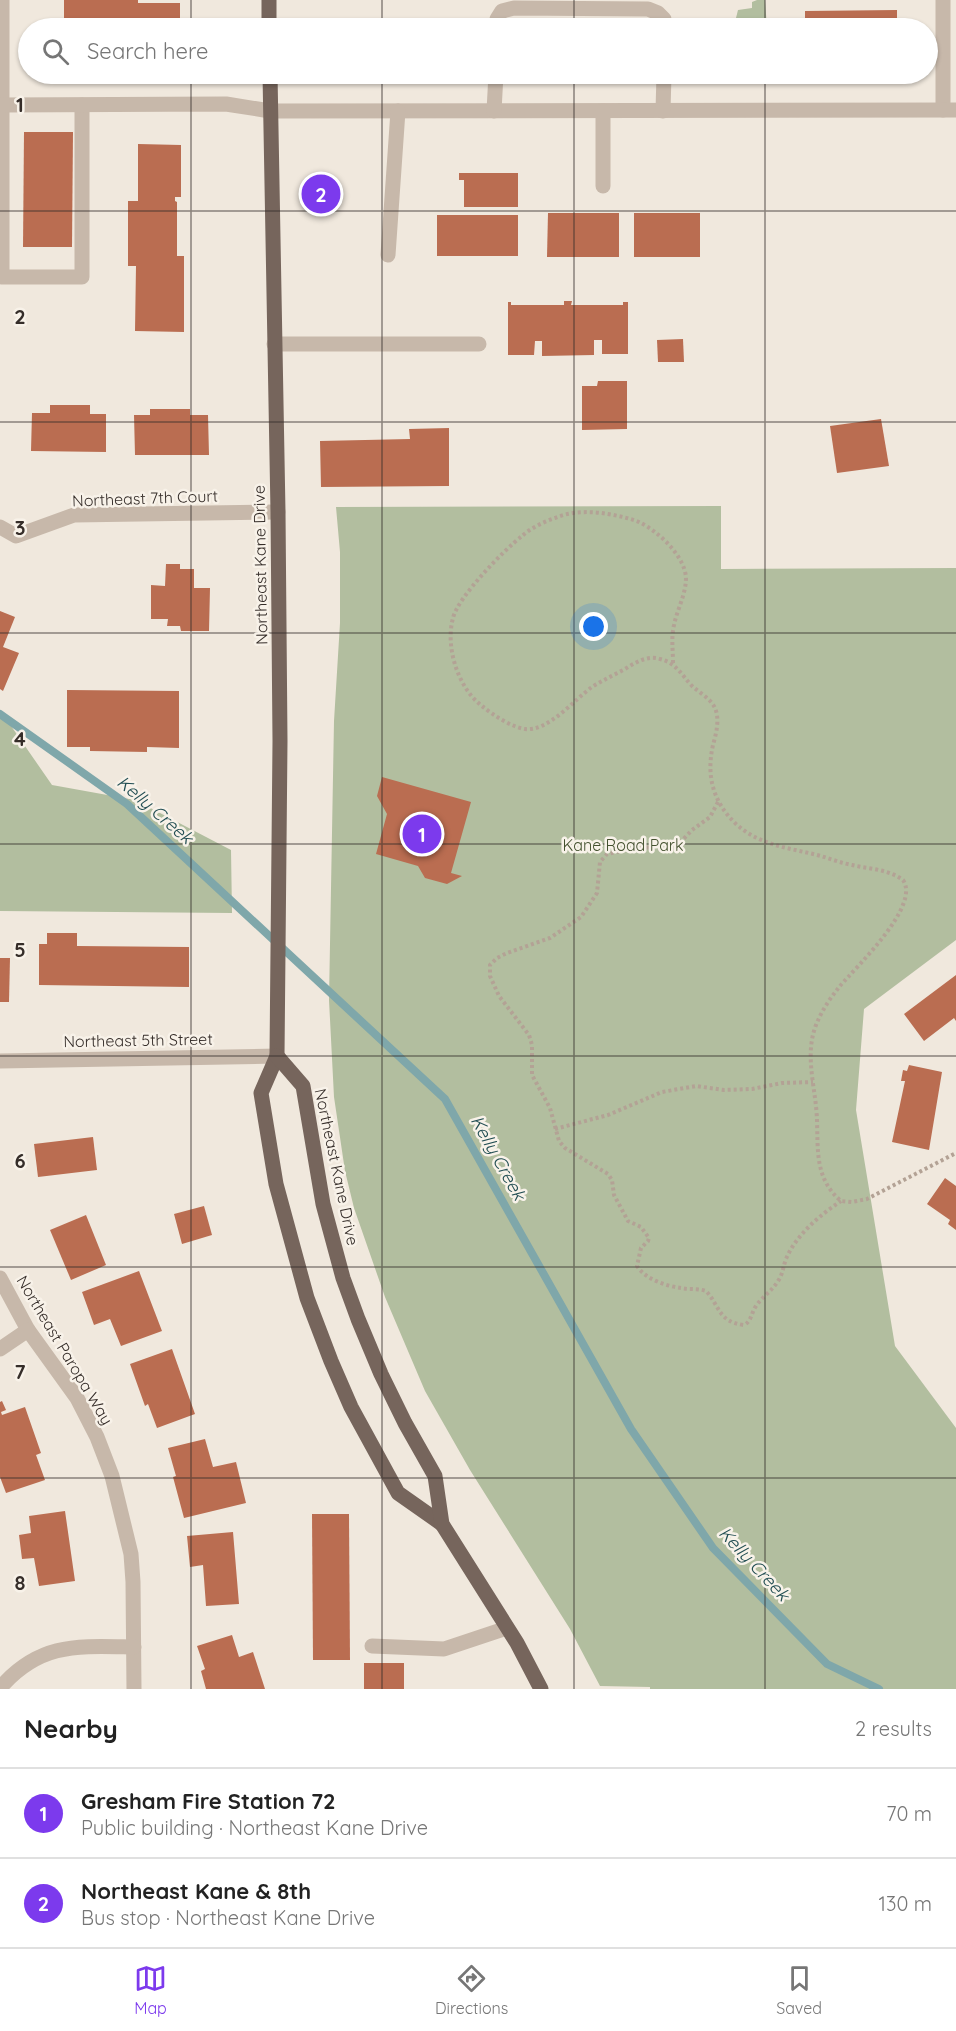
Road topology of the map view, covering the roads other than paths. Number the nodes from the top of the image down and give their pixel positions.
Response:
1 (2, 0) edge
2 (269, 0) edge
3 (943, 0) edge
4 (269, 18) edge
5 (498, 18) edge
6 (663, 18) edge
7 (270, 84) edge
8 (495, 84) edge
9 (664, 84) edge
10 (2, 105) junction
11 (81, 105) junction
12 (949, 110) edge
13 (270, 111) junction
14 (398, 111) junction
15 (494, 111) junction
16 (603, 111) junction
17 (663, 111) junction
18 (603, 186) dead end
19 (388, 255) dead end
20 (274, 344) junction
21 (479, 344) dead end
22 (278, 513) junction
23 (0, 527) edge
24 (277, 1056) junction
25 (0, 1061) edge
26 (0, 1278) edge
27 (28, 1330) junction
28 (0, 1348) edge
29 (442, 1524) junction
30 (507, 1628) junction
31 (372, 1646) dead end
32 (134, 1647) junction
33 (0, 1688) edge
34 (134, 1689) edge
35 (541, 1689) edge

1 - 10 street
2 - 4 main road
3 - 12 street
5 - 6 street
7 - 13 main road, Northeast Kane Drive
8 - 15 street
9 - 17 street
10 - 11 street
10 - 11 street
11 - 13 street
12 - 17 street
13 - 14 street
13 - 20 main road, Northeast Kane Drive
14 - 15 street
14 - 19 street
15 - 16 street
16 - 17 street
16 - 18 street
20 - 21 street
20 - 22 main road, Northeast Kane Drive
22 - 23 street, Northeast 7th Court
22 - 24 main road, Northeast Kane Drive
24 - 25 street, Northeast 5th Street
24 - 29 main road, Northeast Kane Drive
24 - 29 main road, Northeast Kane Drive
26 - 27 street, Northeast Paropa Way
27 - 28 street
27 - 32 street, Northeast Paropa Way
29 - 30 main road, Northeast Kane Drive
30 - 31 street
30 - 35 main road, Northeast Kane Drive
32 - 33 street
32 - 34 street, Northeast Paropa Way

